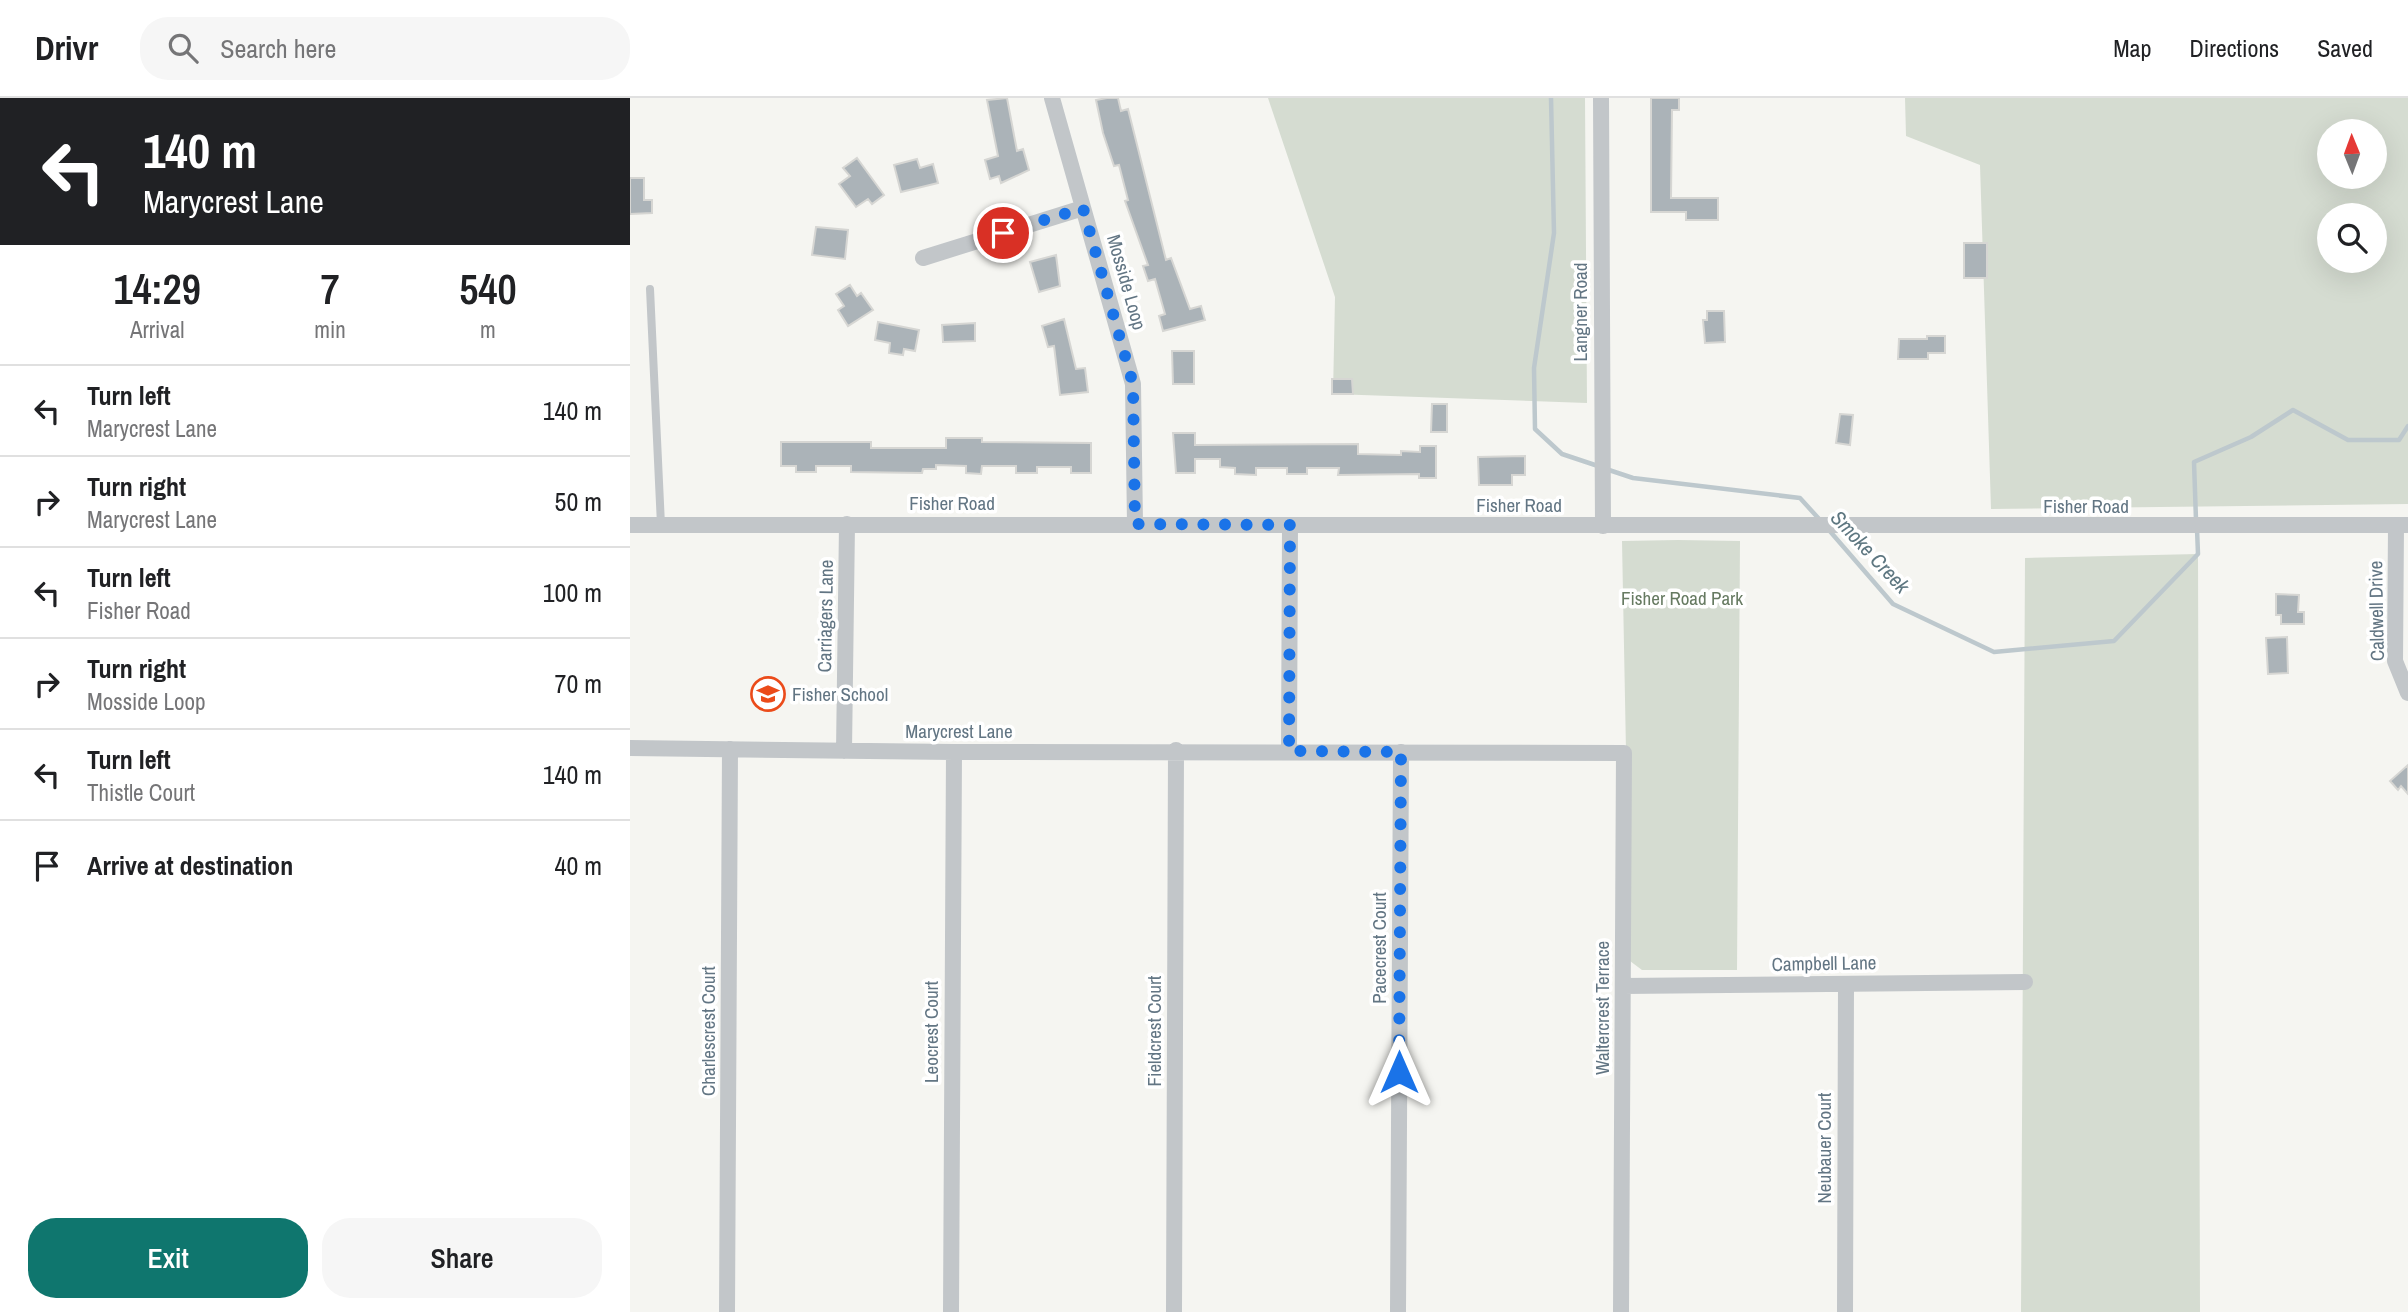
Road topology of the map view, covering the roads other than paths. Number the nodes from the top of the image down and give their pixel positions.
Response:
1 (1052, 98) edge
2 (1601, 98) edge
3 (1083, 208) junction
4 (923, 258) dead end
5 (650, 289) dead end
6 (847, 524) junction
7 (1135, 524) junction
8 (630, 525) edge
9 (661, 525) junction
10 (1290, 525) junction
11 (1603, 526) junction
12 (2402, 526) edge
13 (2408, 693) edge
14 (630, 748) edge
15 (730, 749) junction
16 (1177, 750) junction
17 (844, 751) junction
18 (1289, 751) junction
19 (954, 752) junction
20 (1401, 752) junction
21 (1576, 752) joint
22 (2025, 982) dead end
23 (1846, 984) junction
24 (1623, 986) junction
25 (727, 1312) edge
26 (951, 1312) edge
27 (1174, 1312) edge
28 (1398, 1312) edge
29 (1621, 1312) edge
30 (1845, 1312) edge

1 - 3 street, Mosside Loop
2 - 11 street, Langner Road
3 - 4 street
3 - 7 street, Mosside Loop
5 - 9 lane
6 - 7 street, Fisher Road
6 - 9 street, Fisher Road
6 - 17 street, Carriagers Lane
7 - 10 street, Fisher Road
8 - 9 street, Fisher Road
10 - 11 street, Fisher Road
10 - 18 street
11 - 12 street, Fisher Road
12 - 13 street, Caldwell Drive
14 - 15 street, Marycrest Lane
15 - 17 street, Marycrest Lane
15 - 25 street, Charlescrest Court
16 - 18 street, Marycrest Lane
16 - 19 street, Marycrest Lane
16 - 27 street, Fieldcrest Court
17 - 19 street, Marycrest Lane
18 - 20 street, Marycrest Lane
19 - 26 street, Leocrest Court
20 - 21 street, Marycrest Lane
20 - 28 street, Pacecrest Court
21 - 24 street, Waltercrest Terrace
22 - 23 street, Campbell Lane
23 - 24 street, Campbell Lane
23 - 30 street, Neubauer Court
24 - 29 street, Waltercrest Terrace

